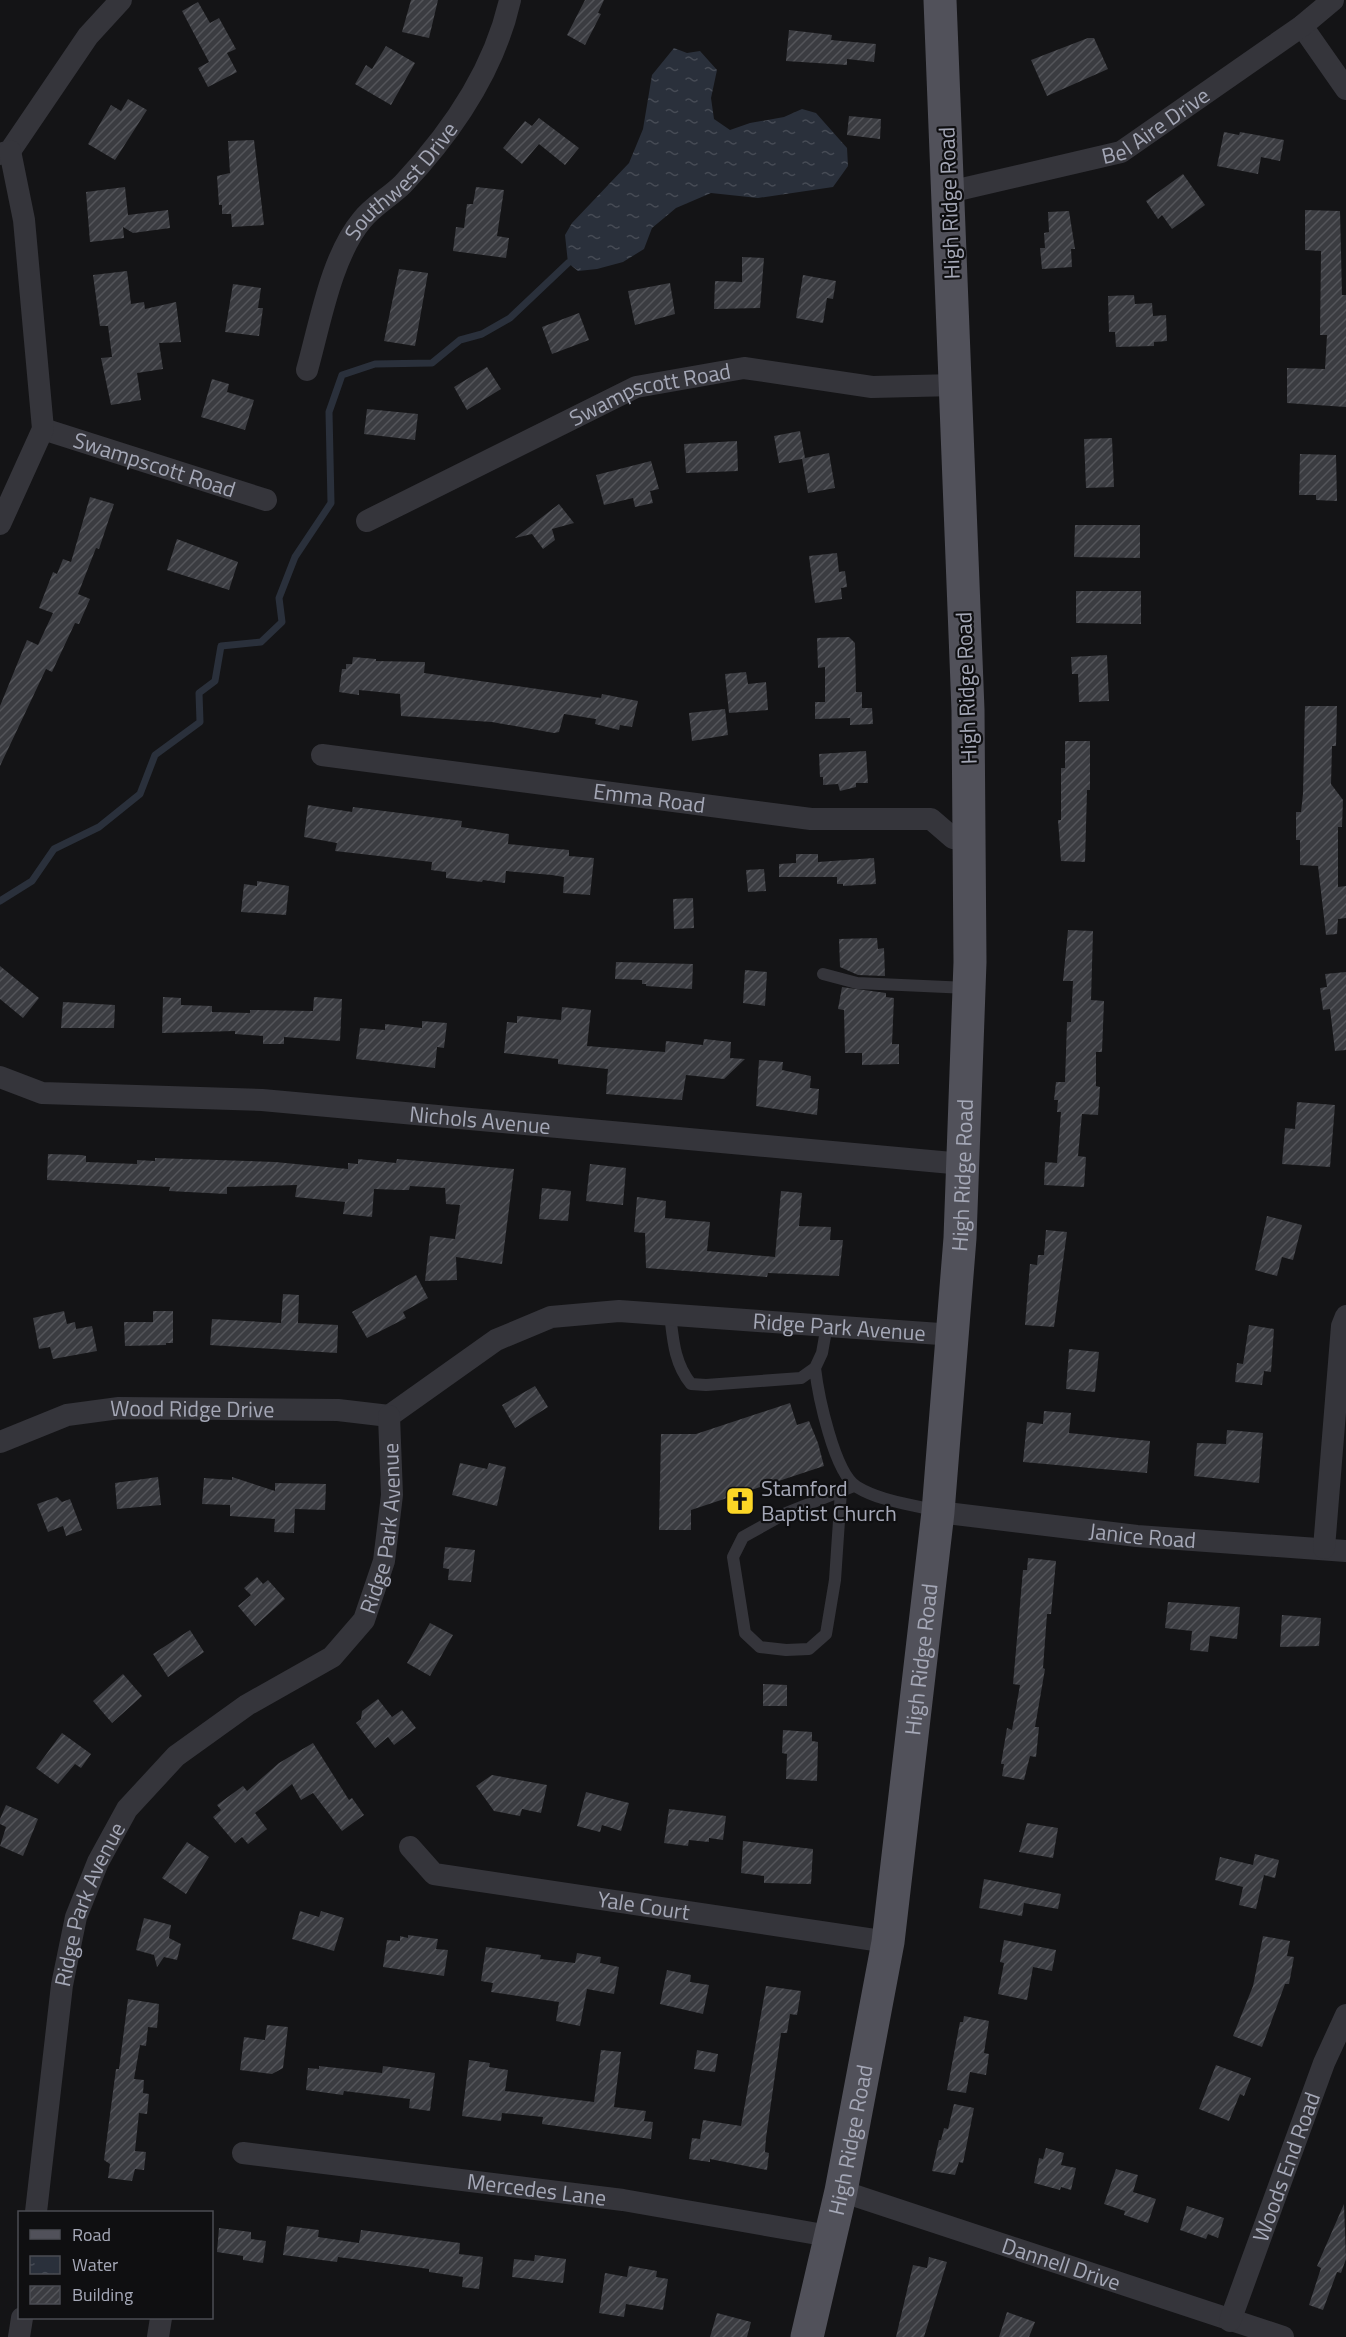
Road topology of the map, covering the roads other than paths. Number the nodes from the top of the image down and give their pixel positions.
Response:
1 (121, 0) edge
2 (510, 0) edge
3 (940, 0) edge
4 (1334, 0) edge
5 (1302, 26) junction
6 (1346, 89) edge
7 (5, 153) edge
8 (949, 192) junction
9 (307, 370) dead end
10 (956, 385) junction
11 (43, 429) junction
12 (266, 500) dead end
13 (367, 521) dead end
14 (0, 524) edge
15 (322, 755) dead end
16 (969, 840) junction
17 (823, 974) dead end
18 (970, 988) junction
19 (0, 1077) edge
20 (963, 1164) junction
21 (670, 1314) junction
22 (1346, 1316) edge
23 (827, 1326) junction
24 (954, 1335) junction
25 (815, 1368) junction
26 (389, 1416) junction
27 (0, 1442) edge
28 (854, 1486) junction
29 (841, 1491) junction
30 (938, 1512) junction
31 (1335, 1550) edge
32 (410, 1847) dead end
33 (888, 1942) junction
34 (1346, 2015) edge
35 (243, 2153) dead end
36 (841, 2191) junction
37 (36, 2211) edge
38 (829, 2236) junction
39 (22, 2319) edge
40 (160, 2319) edge
41 (1230, 2321) junction
42 (19, 2337) edge
43 (158, 2337) edge
44 (807, 2337) edge
45 (1283, 2337) edge

1 - 7 street
2 - 9 street, Southwest Drive
3 - 8 main road, High Ridge Road
4 - 5 street, Bel Aire Drive
5 - 6 street
5 - 8 street, Bel Aire Drive
7 - 11 street
8 - 10 main road, High Ridge Road
10 - 13 street, Swampscott Road
10 - 16 main road, High Ridge Road
11 - 12 street, Swampscott Road
11 - 14 street
15 - 16 street, Emma Road
16 - 18 main road, High Ridge Road
17 - 18 lane
18 - 20 main road, High Ridge Road
19 - 20 street, Nichols Avenue
20 - 24 main road, High Ridge Road
21 - 23 street, Ridge Park Avenue
21 - 25 lane
21 - 26 street, Ridge Park Avenue
22 - 31 street
23 - 24 street, Ridge Park Avenue
23 - 25 lane
24 - 30 main road, High Ridge Road
25 - 28 lane
26 - 27 street, Wood Ridge Drive
26 - 37 street, Ridge Park Avenue
28 - 29 lane
28 - 30 lane
29 - 29 lane
30 - 31 street, Janice Road
30 - 33 main road, High Ridge Road
32 - 33 street, Yale Court
33 - 36 main road, High Ridge Road
34 - 41 street, Woods End Road
35 - 38 street, Mercedes Lane
36 - 38 main road, High Ridge Road
36 - 41 street, Dannell Drive
38 - 44 main road, High Ridge Road
39 - 42 street
40 - 43 street
41 - 45 street, Dannell Drive

